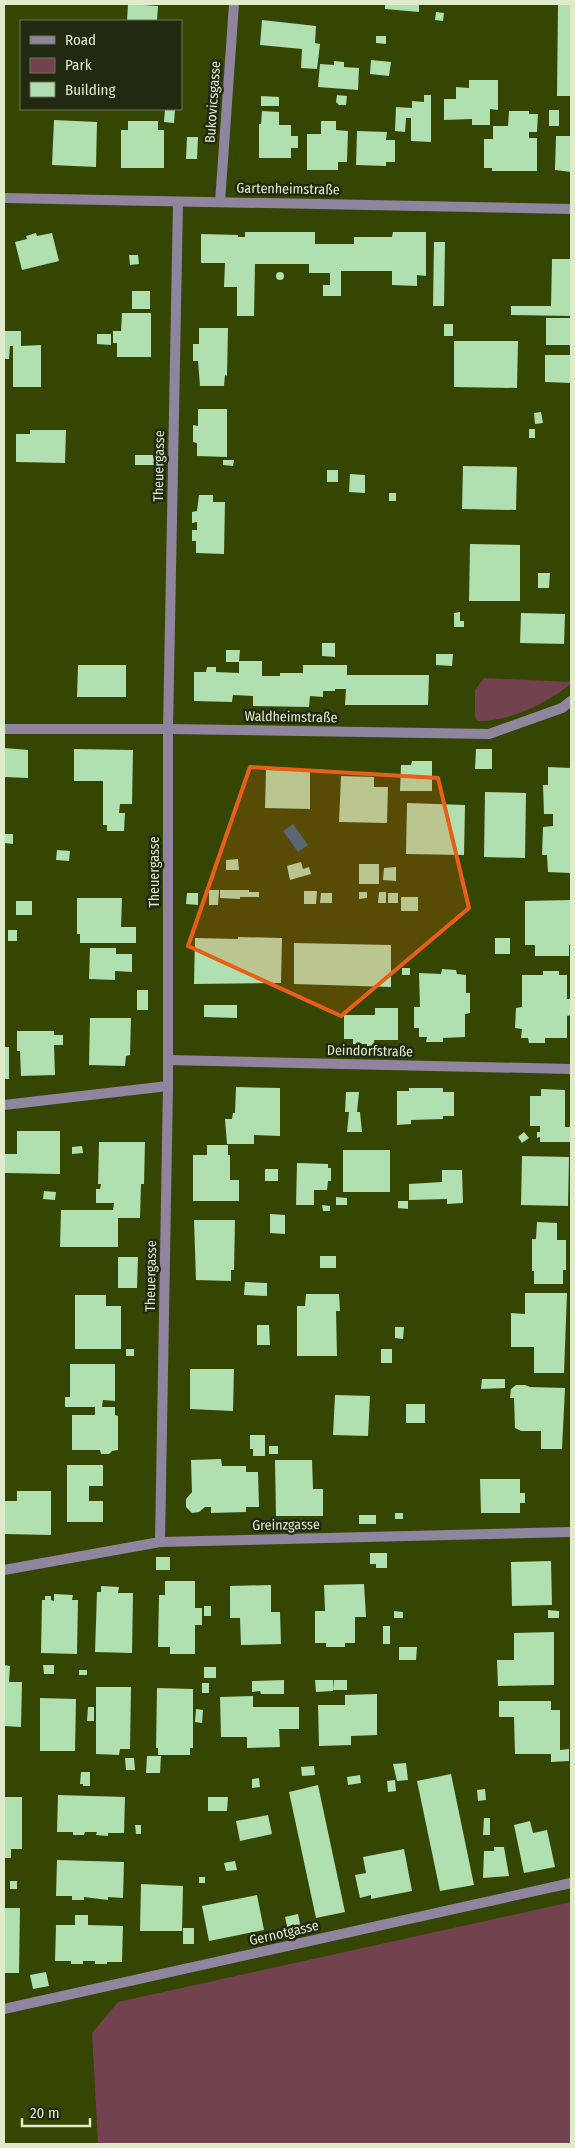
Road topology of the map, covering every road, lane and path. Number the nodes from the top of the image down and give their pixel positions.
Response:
1 (234, 4) edge
2 (4, 198) edge
3 (178, 202) junction
4 (220, 202) junction
5 (571, 209) edge
6 (571, 701) edge
7 (4, 729) edge
8 (168, 729) junction
9 (168, 1060) junction
10 (571, 1069) edge
11 (168, 1086) junction
12 (4, 1105) edge
13 (571, 1532) edge
14 (160, 1542) junction
15 (4, 1570) edge
16 (571, 1883) edge
17 (4, 2009) edge

1 - 4 street, Bukovicsgasse
2 - 3 street, Gartenheimstraße
3 - 4 street, Gartenheimstraße
3 - 8 street, Theuergasse
4 - 5 street, Gartenheimstraße
6 - 8 street, Waldheimstraße
7 - 8 street, Waldheimstraße
8 - 9 street, Theuergasse
9 - 10 street, Deindorfstraße
9 - 11 street, Theuergasse
11 - 12 street
11 - 14 street, Theuergasse
13 - 14 street, Greinzgasse
14 - 15 street, Greinzgasse
16 - 17 street, Gernotgasse

